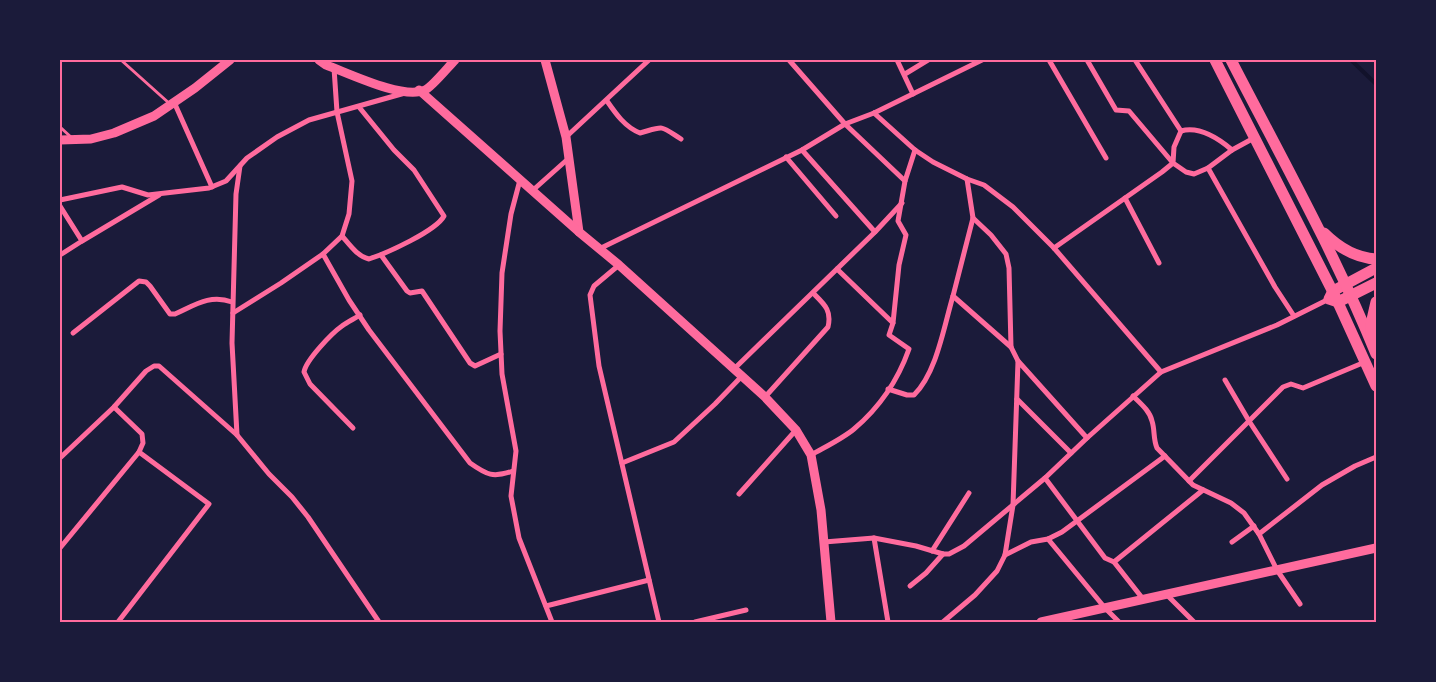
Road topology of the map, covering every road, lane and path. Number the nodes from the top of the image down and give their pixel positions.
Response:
1 (121, 60) edge
2 (230, 60) edge
3 (319, 60) edge
4 (456, 60) edge
5 (545, 60) edge
6 (649, 60) edge
7 (789, 60) edge
8 (897, 60) edge
9 (928, 60) edge
10 (982, 60) edge
11 (1048, 60) edge
12 (1087, 60) edge
13 (1135, 60) edge
14 (1215, 60) edge
15 (1231, 60) edge
16 (334, 68) junction
17 (904, 74) junction
18 (419, 90) junction
19 (409, 92) junction
20 (913, 94) junction
21 (606, 101) junction
22 (172, 103) junction
23 (359, 107) junction
24 (337, 112) junction
25 (874, 113) junction
26 (845, 124) junction
27 (60, 127) edge
28 (1181, 131) junction
29 (566, 137) junction
30 (72, 138) junction
31 (1255, 138) junction
32 (681, 139) dead end
33 (60, 140) edge
34 (802, 150) junction
35 (915, 150) junction
36 (1232, 150) junction
37 (570, 157) junction
38 (786, 157) junction
39 (1106, 158) dead end
40 (1172, 162) junction
41 (240, 166) junction
42 (1208, 168) junction
43 (967, 179) junction
44 (520, 180) junction
45 (905, 181) junction
46 (212, 186) junction
47 (532, 191) junction
48 (162, 194) junction
49 (1125, 198) junction
50 (60, 200) edge
51 (902, 202) junction
52 (60, 206) edge
53 (836, 216) dead end
54 (973, 218) junction
55 (1317, 227) junction
56 (579, 232) junction
57 (874, 232) junction
58 (342, 236) junction
59 (82, 241) junction
60 (1054, 248) junction
61 (598, 249) junction
62 (323, 254) junction
63 (381, 255) junction
64 (60, 256) edge
65 (1376, 259) edge
66 (1159, 262) dead end
67 (619, 265) junction
68 (1376, 268) edge
69 (837, 269) junction
70 (1346, 283) junction
71 (1376, 283) edge
72 (813, 293) junction
73 (953, 296) junction
74 (1351, 296) junction
75 (1334, 297) junction
76 (232, 302) junction
77 (1376, 302) edge
78 (233, 313) junction
79 (360, 315) junction
80 (1294, 316) junction
81 (893, 323) junction
82 (73, 333) dead end
83 (1011, 347) junction
84 (1374, 349) edge
85 (501, 354) junction
86 (1018, 361) junction
87 (1365, 361) junction
88 (733, 370) junction
89 (1160, 372) junction
90 (742, 376) junction
91 (1225, 380) dead end
92 (1376, 386) edge
93 (888, 389) junction
94 (1133, 396) junction
95 (765, 397) junction
96 (1017, 398) junction
97 (114, 407) junction
98 (1249, 421) junction
99 (353, 428) dead end
100 (796, 430) junction
101 (237, 435) junction
102 (1087, 438) junction
103 (139, 452) junction
104 (1071, 453) junction
105 (811, 455) junction
106 (1165, 456) junction
107 (1376, 457) edge
108 (60, 458) edge
109 (622, 463) junction
110 (514, 472) junction
111 (1045, 478) junction
112 (1287, 479) dead end
113 (1189, 481) junction
114 (1203, 490) junction
115 (969, 493) dead end
116 (739, 494) dead end
117 (1013, 505) junction
118 (1078, 521) junction
119 (1254, 526) junction
120 (1259, 534) junction
121 (874, 538) junction
122 (1048, 538) junction
123 (824, 542) junction
124 (1232, 542) dead end
125 (60, 548) edge
126 (1376, 548) edge
127 (932, 551) junction
128 (943, 554) junction
129 (1004, 556) junction
130 (1114, 562) junction
131 (1277, 570) junction
132 (649, 580) junction
133 (910, 586) dead end
134 (1166, 594) junction
135 (1143, 599) junction
136 (1300, 604) dead end
137 (546, 606) junction
138 (1105, 608) junction
139 (746, 610) dead end
140 (1047, 621) edge
141 (118, 622) edge
142 (380, 622) edge
143 (552, 622) edge
144 (659, 622) edge
145 (695, 622) edge
146 (831, 622) edge
147 (888, 622) edge
148 (943, 622) edge
149 (1119, 622) edge
150 (1194, 622) edge

1 - 22 lane
2 - 22 street
3 - 16 street
4 - 18 street
5 - 29 street
6 - 21 street
7 - 26 street
8 - 17 street
9 - 17 street
10 - 20 street
11 - 39 street
12 - 40 street
13 - 28 street
14 - 31 main road
15 - 55 main road
16 - 19 street
16 - 24 street
17 - 20 street
18 - 19 street
18 - 44 street
19 - 23 street
20 - 25 street
21 - 29 street
21 - 32 street
22 - 30 street
22 - 46 street
23 - 24 street
23 - 63 street
24 - 41 street
24 - 58 street
25 - 26 street
25 - 35 street
26 - 34 street
26 - 45 street
27 - 30 lane
28 - 36 street
28 - 40 street
29 - 37 street
30 - 33 street
31 - 36 street
31 - 75 main road
34 - 38 street
34 - 57 street
35 - 43 street
35 - 45 street
36 - 42 street
37 - 47 street
37 - 56 street
38 - 53 street
38 - 61 street
40 - 42 street
40 - 49 street
41 - 46 street
41 - 76 street
42 - 80 street
43 - 54 street
43 - 60 street
44 - 47 street
44 - 85 street
45 - 51 street
46 - 48 street
47 - 56 street
48 - 50 street
48 - 59 street
49 - 60 street
49 - 66 street
51 - 57 street
51 - 81 street
52 - 59 street
54 - 73 street
54 - 83 street
55 - 65 main road
55 - 70 main road
56 - 61 street
57 - 69 street
58 - 62 street
58 - 63 street
59 - 64 street
60 - 89 street
61 - 67 street
62 - 78 street
62 - 79 street
63 - 85 street
67 - 88 street
67 - 109 street
68 - 70 main road
69 - 72 street
69 - 81 street
70 - 74 main road
70 - 75 main road
71 - 74 main road
72 - 88 street
72 - 95 street
73 - 83 street
73 - 93 street
74 - 75 main road
74 - 84 main road
75 - 80 street
75 - 87 main road
76 - 78 street
76 - 82 street
77 - 84 main road
78 - 101 street
79 - 99 street
79 - 110 street
80 - 89 street
81 - 93 street
83 - 86 street
85 - 110 street
86 - 96 street
86 - 102 street
87 - 92 main road
87 - 98 street
88 - 90 street
89 - 94 street
90 - 95 street
90 - 109 street
91 - 98 street
93 - 105 street
94 - 102 street
94 - 106 street
95 - 100 street
96 - 104 street
96 - 117 street
97 - 101 street
97 - 103 street
97 - 108 street
98 - 112 street
98 - 113 street
100 - 105 street
100 - 116 street
101 - 142 street
102 - 104 street
103 - 125 street
103 - 141 street
104 - 111 street
105 - 123 street
106 - 113 street
106 - 118 street
107 - 120 street
109 - 132 street
110 - 137 street
111 - 117 street
111 - 118 street
113 - 114 street
114 - 119 street
114 - 130 street
115 - 127 street
117 - 128 street
117 - 129 street
118 - 122 street
118 - 130 street
119 - 120 street
119 - 124 street
120 - 131 street
121 - 123 street
121 - 127 street
121 - 147 street
122 - 129 street
122 - 138 street
123 - 146 street
126 - 131 street
127 - 128 street
128 - 133 street
129 - 148 street
130 - 135 street
131 - 134 street
131 - 136 street
132 - 137 street
132 - 144 street
134 - 135 street
134 - 150 street
135 - 138 street
137 - 143 street
138 - 140 street
138 - 149 street
139 - 145 street

